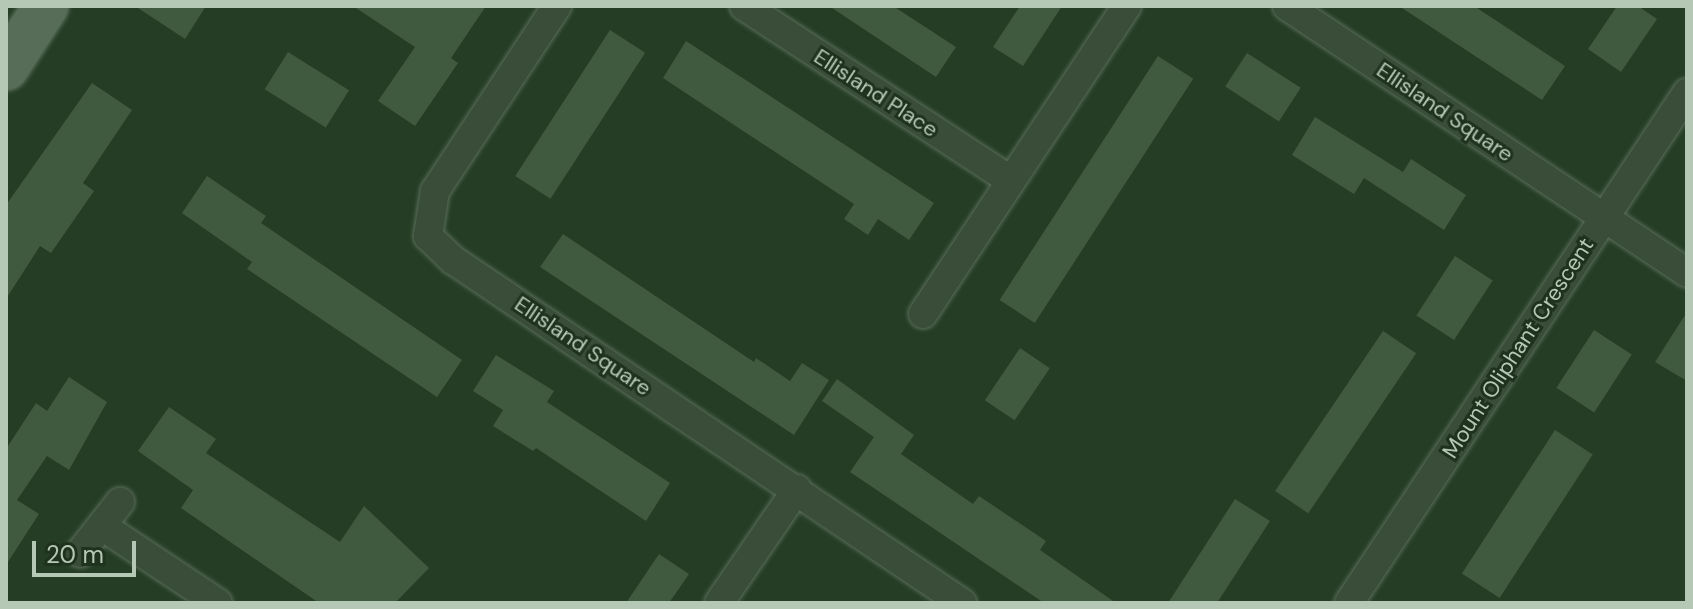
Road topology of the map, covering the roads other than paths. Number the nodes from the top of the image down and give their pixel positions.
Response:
1 (46, 6) edge
2 (557, 6) edge
3 (744, 6) edge
4 (1127, 6) edge
5 (1287, 6) edge
6 (6, 68) edge
7 (1687, 93) edge
8 (1008, 179) junction
9 (1604, 218) junction
10 (1687, 273) edge
11 (923, 314) dead end
12 (797, 489) junction
13 (120, 502) dead end
14 (102, 526) junction
15 (80, 553) dead end
16 (218, 603) edge
17 (719, 603) edge
18 (962, 603) edge
19 (1349, 603) edge

1 - 6 main road
2 - 12 street, Ellisland Square
3 - 8 street, Ellisland Place
4 - 8 street
5 - 9 street, Ellisland Square
7 - 9 street, Mount Oliphant Crescent
8 - 11 street
9 - 10 street, Ellisland Square
9 - 19 street, Mount Oliphant Crescent
12 - 17 street
12 - 18 street, Ellisland Square
13 - 14 street
14 - 15 street
14 - 16 street

